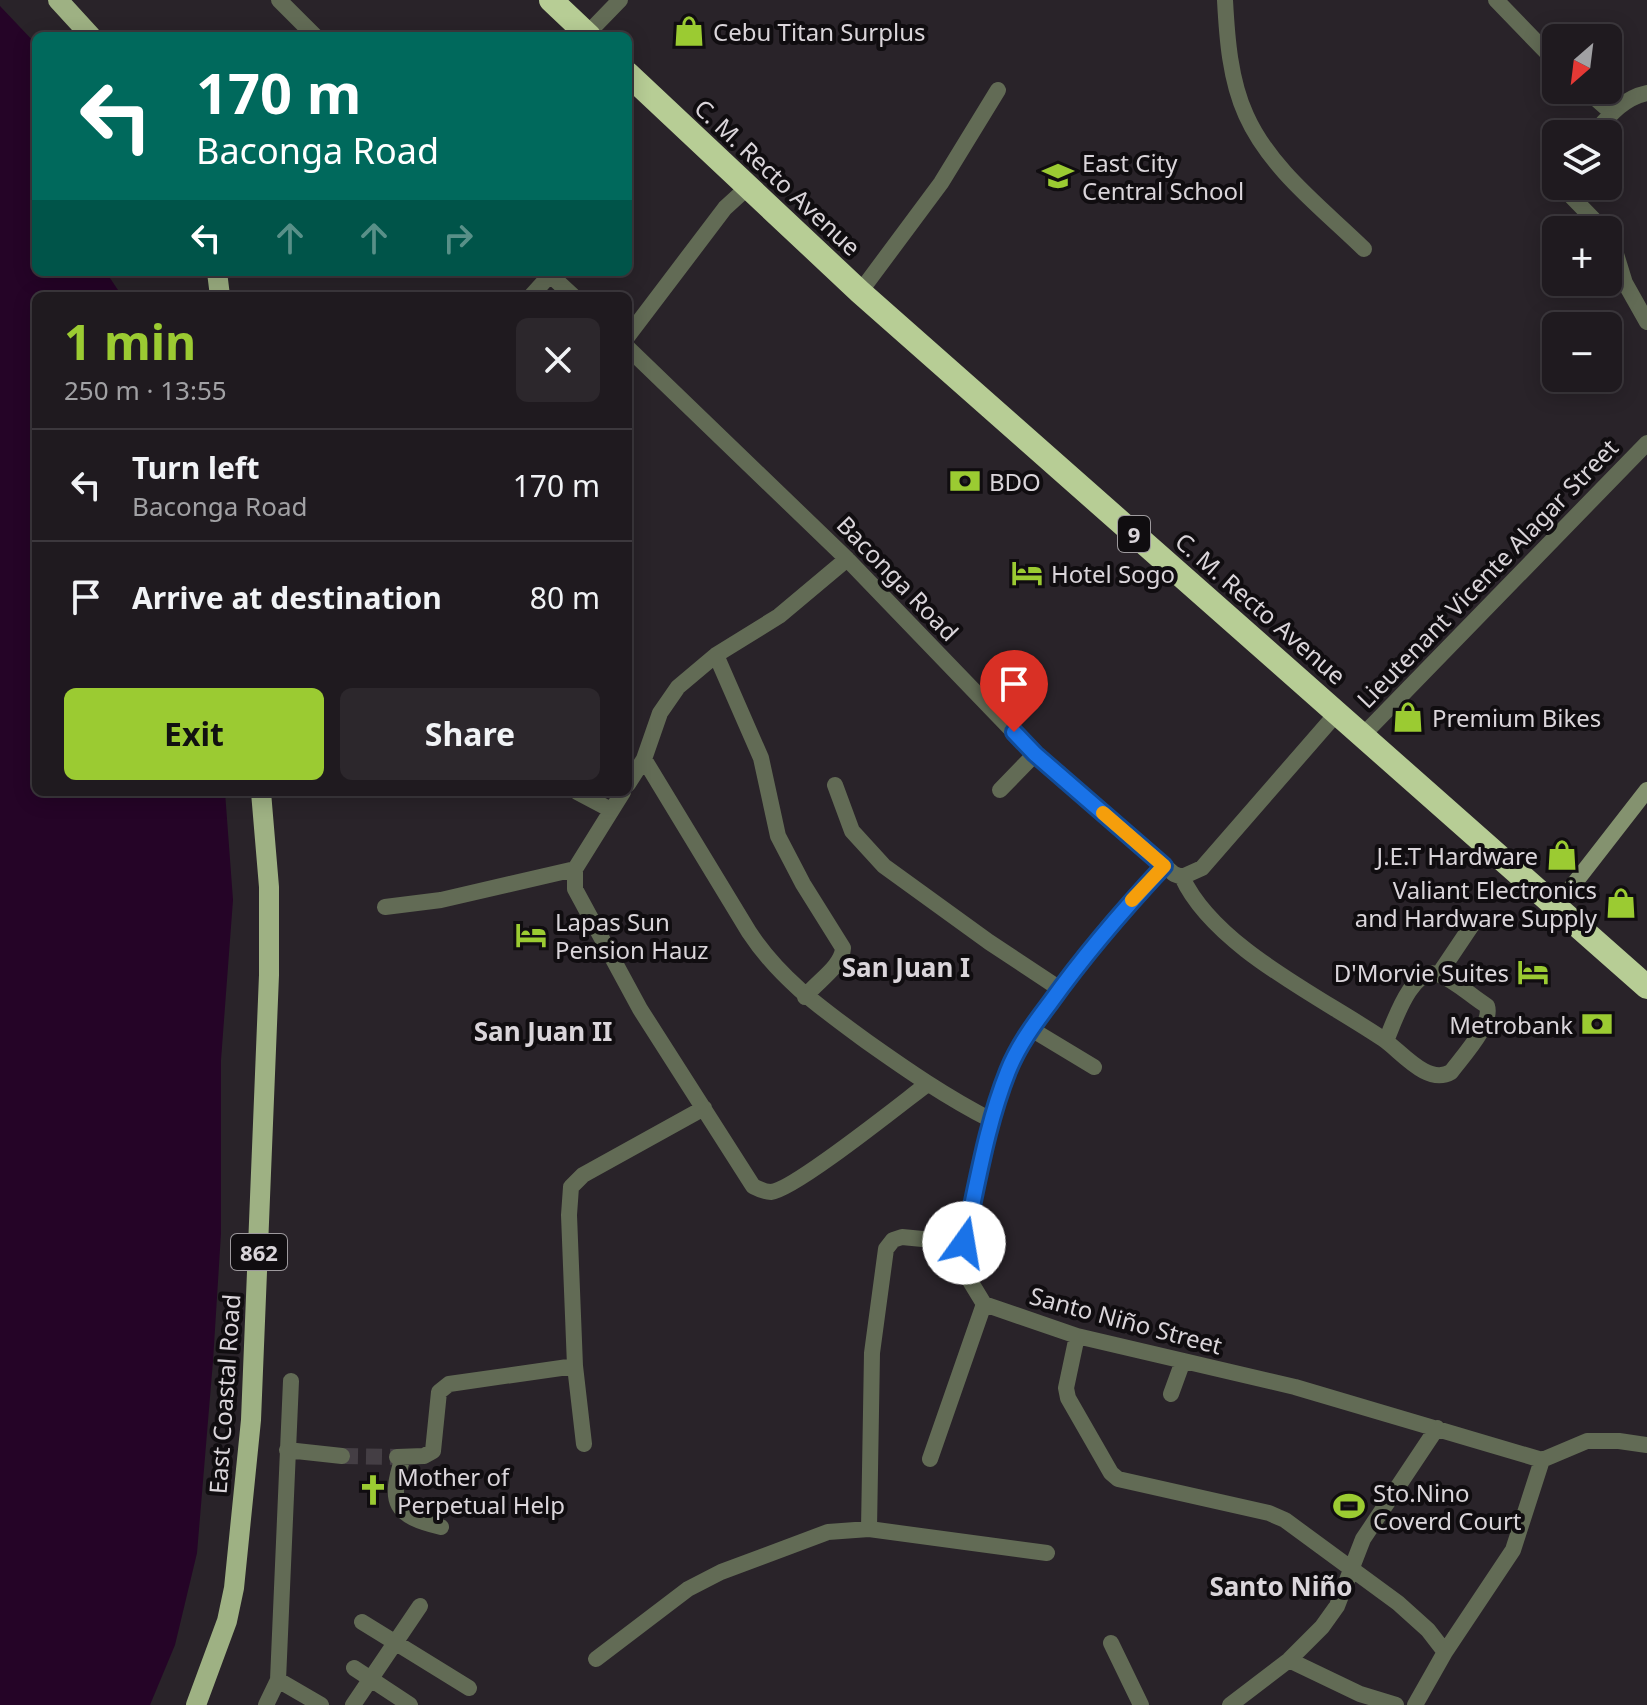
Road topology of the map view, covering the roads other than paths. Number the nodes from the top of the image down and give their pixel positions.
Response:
1 (58, 0) edge
2 (279, 0) edge
3 (551, 0) edge
4 (620, 0) edge
5 (1225, 0) edge
6 (1496, 0) edge
7 (87, 32) edge
8 (311, 32) edge
9 (585, 32) edge
10 (591, 32) edge
11 (1542, 48) edge
12 (632, 78) edge
13 (998, 90) dead end
14 (1647, 93) edge
15 (1602, 104) edge
16 (1612, 113) junction
17 (1606, 120) edge
18 (748, 187) junction
19 (1575, 200) edge
20 (1590, 216) edge
21 (1364, 249) dead end
22 (1622, 273) edge
23 (547, 276) edge
24 (551, 276) edge
25 (534, 292) edge
26 (569, 292) edge
27 (860, 292) junction
28 (1647, 322) edge
29 (632, 331) edge
30 (632, 356) edge
31 (1647, 443) edge
32 (847, 559) junction
33 (716, 655) junction
34 (1337, 713) junction
35 (1362, 736) junction
36 (1035, 754) junction
37 (644, 759) junction
38 (632, 778) edge
39 (835, 785) dead end
40 (1000, 790) dead end
41 (1647, 790) edge
42 (261, 796) edge
43 (585, 796) edge
44 (620, 796) edge
45 (611, 810) junction
46 (1164, 866) junction
47 (575, 869) junction
48 (1182, 877) junction
49 (385, 907) dead end
50 (1556, 907) junction
51 (1476, 919) dead end
52 (1439, 974) junction
53 (1647, 987) edge
54 (1060, 989) junction
55 (805, 997) junction
56 (1031, 1029) junction
57 (1386, 1041) junction
58 (1094, 1067) dead end
59 (926, 1085) junction
60 (704, 1108) junction
61 (991, 1120) junction
62 (964, 1243) junction
63 (984, 1304) junction
64 (1077, 1336) junction
65 (1183, 1361) junction
66 (575, 1366) junction
67 (291, 1381) dead end
68 (1171, 1394) dead end
69 (1437, 1428) junction
70 (584, 1444) dead end
71 (1647, 1445) edge
72 (287, 1450) junction
73 (342, 1456) tunnel mouth
74 (930, 1459) dead end
75 (1542, 1460) junction
76 (441, 1527) dead end
77 (869, 1529) junction
78 (1047, 1553) dead end
79 (1350, 1569) junction
80 (420, 1606) dead end
81 (362, 1622) dead end
82 (395, 1643) junction
83 (1111, 1643) dead end
84 (1445, 1652) junction
85 (596, 1659) dead end
86 (1289, 1660) junction
87 (354, 1668) dead end
88 (278, 1680) junction
89 (370, 1680) junction
90 (469, 1688) dead end
91 (1354, 1700) edge
92 (196, 1705) edge
93 (266, 1705) edge
94 (321, 1705) edge
95 (353, 1705) edge
96 (410, 1705) edge
97 (1141, 1705) edge
98 (1230, 1705) edge
99 (1396, 1705) edge
100 (1415, 1705) edge

1 - 7 main road
2 - 8 street
3 - 9 highway
4 - 10 street
5 - 21 street
6 - 11 street
12 - 18 highway, C. M. Recto Avenue / 9
13 - 27 street
14 - 16 street
15 - 16 street
16 - 17 street
18 - 27 highway, C. M. Recto Avenue / 9
18 - 29 street
19 - 20 street
22 - 28 street
23 - 25 street
24 - 26 street
27 - 34 highway, C. M. Recto Avenue / 9
30 - 32 street, Baconga Road
31 - 35 street, Lieutenant Vicente Alagar Street
32 - 33 street
32 - 36 street, Baconga Road
33 - 37 street
33 - 55 street
34 - 35 highway, C. M. Recto Avenue / 9
34 - 48 street
35 - 50 highway, C. M. Recto Avenue / 9
36 - 40 street
36 - 46 street, Baconga Road
37 - 38 street
37 - 55 street
39 - 54 street
41 - 50 street
42 - 92 main road, East Coastal Road / 862
43 - 45 street
44 - 45 street
45 - 47 street
46 - 48 street, Baconga Road
46 - 54 street
47 - 49 street
47 - 60 street
48 - 57 street
50 - 53 highway, C. M. Recto Avenue / 9
51 - 52 street
52 - 57 street
52 - 57 street
54 - 56 street
55 - 59 street
56 - 58 street
56 - 61 street
59 - 60 street
59 - 61 street
60 - 66 street
61 - 62 street
62 - 63 street
62 - 77 street
63 - 64 street, Santo Niño Street
63 - 74 street
64 - 65 street, Santo Niño Street
64 - 79 street
65 - 68 street
65 - 69 street, Santo Niño Street
66 - 70 street
66 - 76 street
67 - 72 street
69 - 75 street, Santo Niño Street
69 - 79 street
71 - 75 street
72 - 73 street
72 - 88 street
75 - 84 street
77 - 78 street
77 - 85 street
79 - 84 street
79 - 86 street
80 - 82 street
81 - 82 street
82 - 89 street
82 - 90 street
83 - 97 street
84 - 100 street
86 - 91 street
86 - 98 street
87 - 89 street
88 - 93 street
88 - 94 street
89 - 95 street
89 - 96 street
91 - 99 street

